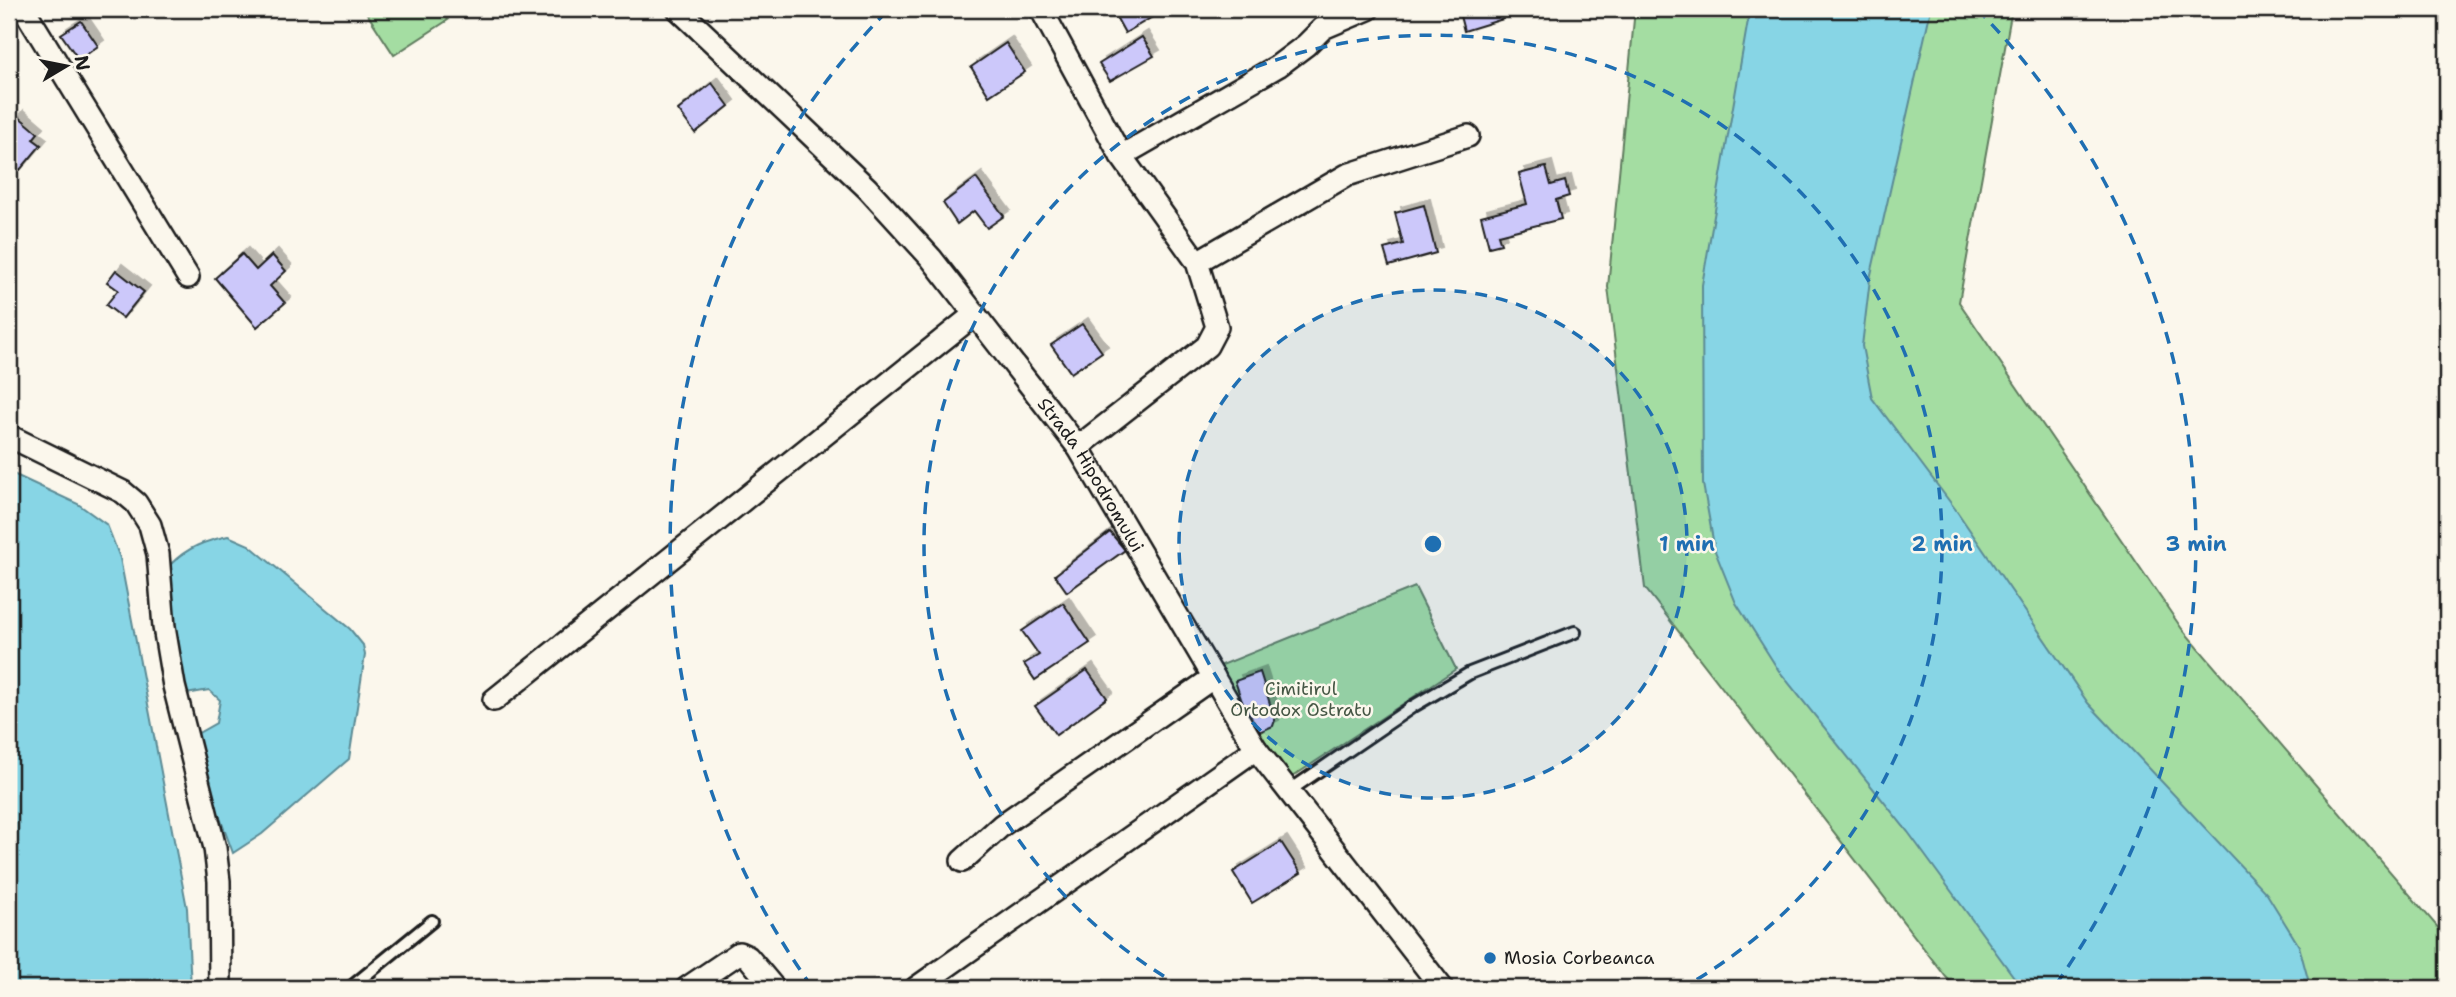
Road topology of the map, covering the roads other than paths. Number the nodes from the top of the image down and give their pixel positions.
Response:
1 (24, 9) edge
2 (678, 9) edge
3 (1041, 9) edge
4 (1368, 9) edge
5 (1468, 136) dead end
6 (1121, 156) junction
7 (1197, 262) junction
8 (188, 277) dead end
9 (975, 314) junction
10 (9, 436) edge
11 (1078, 447) junction
12 (1574, 632) dead end
13 (1214, 677) junction
14 (494, 700) dead end
15 (1256, 749) junction
16 (1289, 791) junction
17 (962, 861) dead end
18 (432, 921) dead end
19 (220, 988) edge
20 (350, 988) edge
21 (687, 988) edge
22 (774, 988) edge
23 (916, 988) edge
24 (1443, 988) edge

1 - 8 street
2 - 9 street, Strada Hipodromului
3 - 6 street
4 - 6 street
5 - 7 street
6 - 7 street
7 - 11 street
9 - 11 street, Strada Hipodromului
9 - 14 street
10 - 19 street
11 - 13 street, Strada Hipodromului
12 - 16 lane
13 - 15 street, Strada Hipodromului
13 - 17 street
15 - 16 street, Strada Hipodromului
15 - 23 street
16 - 24 street, Strada Hipodromului
18 - 20 lane
21 - 22 street

